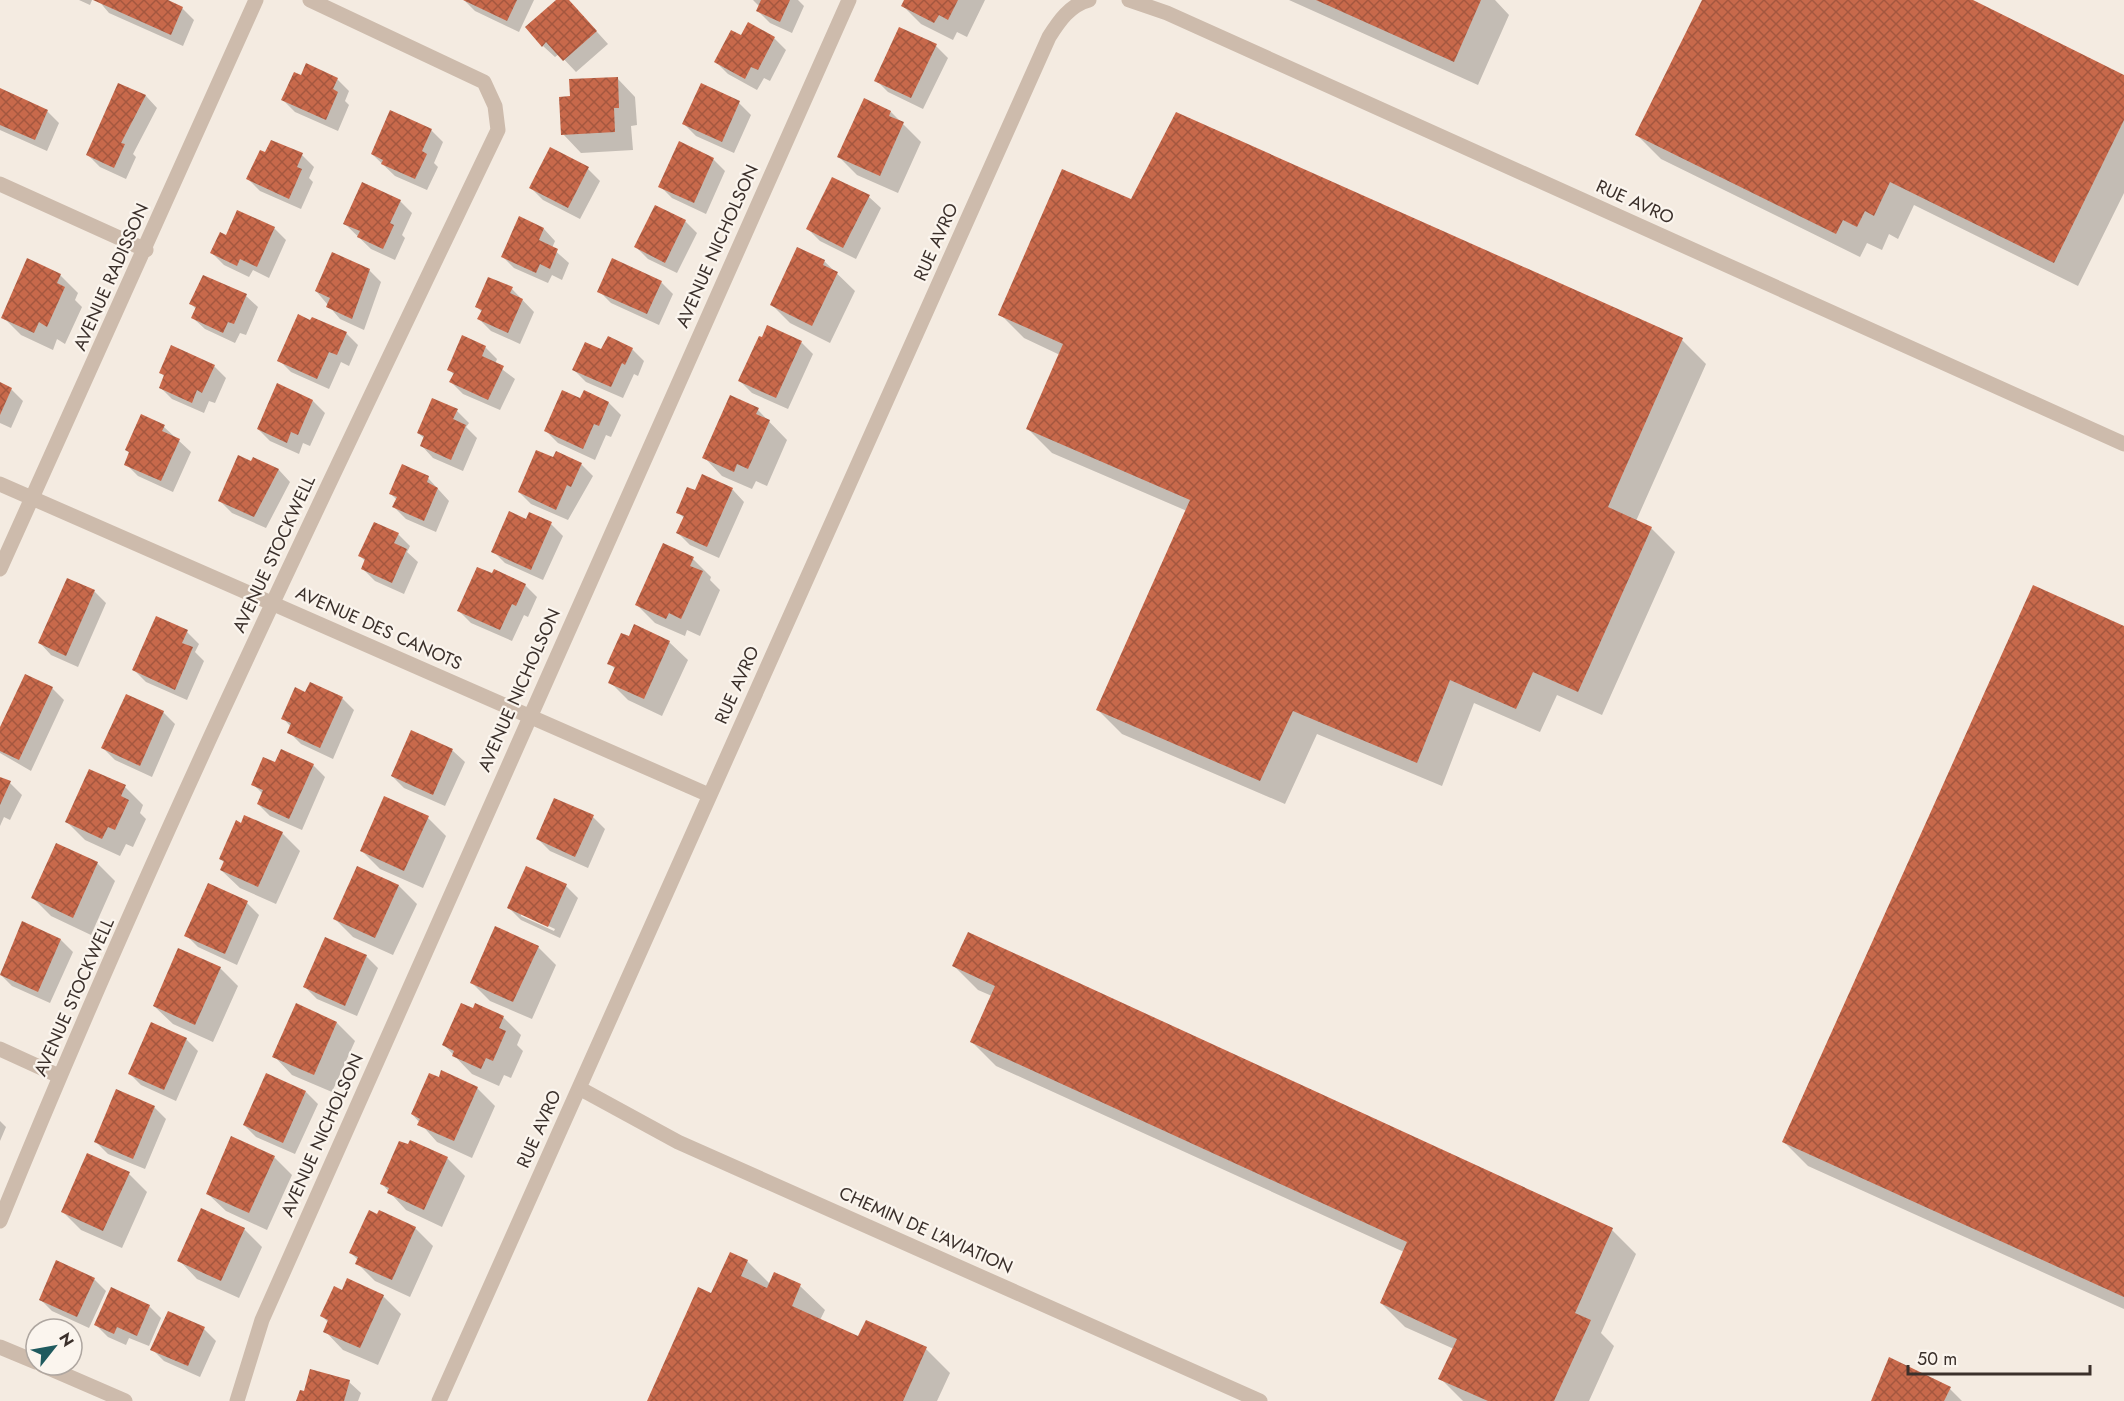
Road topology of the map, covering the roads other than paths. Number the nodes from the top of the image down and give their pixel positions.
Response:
1 (256, 0) edge
2 (310, 0) edge
3 (849, 0) edge
4 (1089, 0) edge
5 (1129, 0) edge
6 (0, 184) edge
7 (146, 249) junction
8 (2124, 444) edge
9 (0, 484) edge
10 (32, 499) junction
11 (0, 569) edge
12 (272, 601) junction
13 (528, 717) junction
14 (709, 795) junction
15 (0, 1049) edge
16 (59, 1076) junction
17 (579, 1088) junction
18 (0, 1221) edge
19 (0, 1347) edge
20 (24, 1357) edge
21 (70, 1377) edge
22 (125, 1401) edge
23 (237, 1401) edge
24 (439, 1401) edge
25 (1260, 1401) edge

1 - 7 street, AVENUE RADISSON
2 - 12 street, AVENUE STOCKWELL
3 - 13 street, AVENUE NICHOLSON
4 - 14 street, RUE AVRO
5 - 8 street, RUE AVRO
6 - 7 street
7 - 10 street, AVENUE RADISSON
9 - 10 street, AVENUE DES CANOTS
10 - 11 street, AVENUE RADISSON
10 - 12 street, AVENUE DES CANOTS
12 - 13 street, AVENUE DES CANOTS
12 - 16 street, AVENUE STOCKWELL
13 - 14 street, AVENUE DES CANOTS
13 - 23 street, AVENUE NICHOLSON
14 - 17 street, RUE AVRO
15 - 16 street
16 - 18 street, AVENUE STOCKWELL
17 - 24 street, RUE AVRO
17 - 25 street, CHEMIN DE L'AVIATION
19 - 20 street
21 - 22 street

